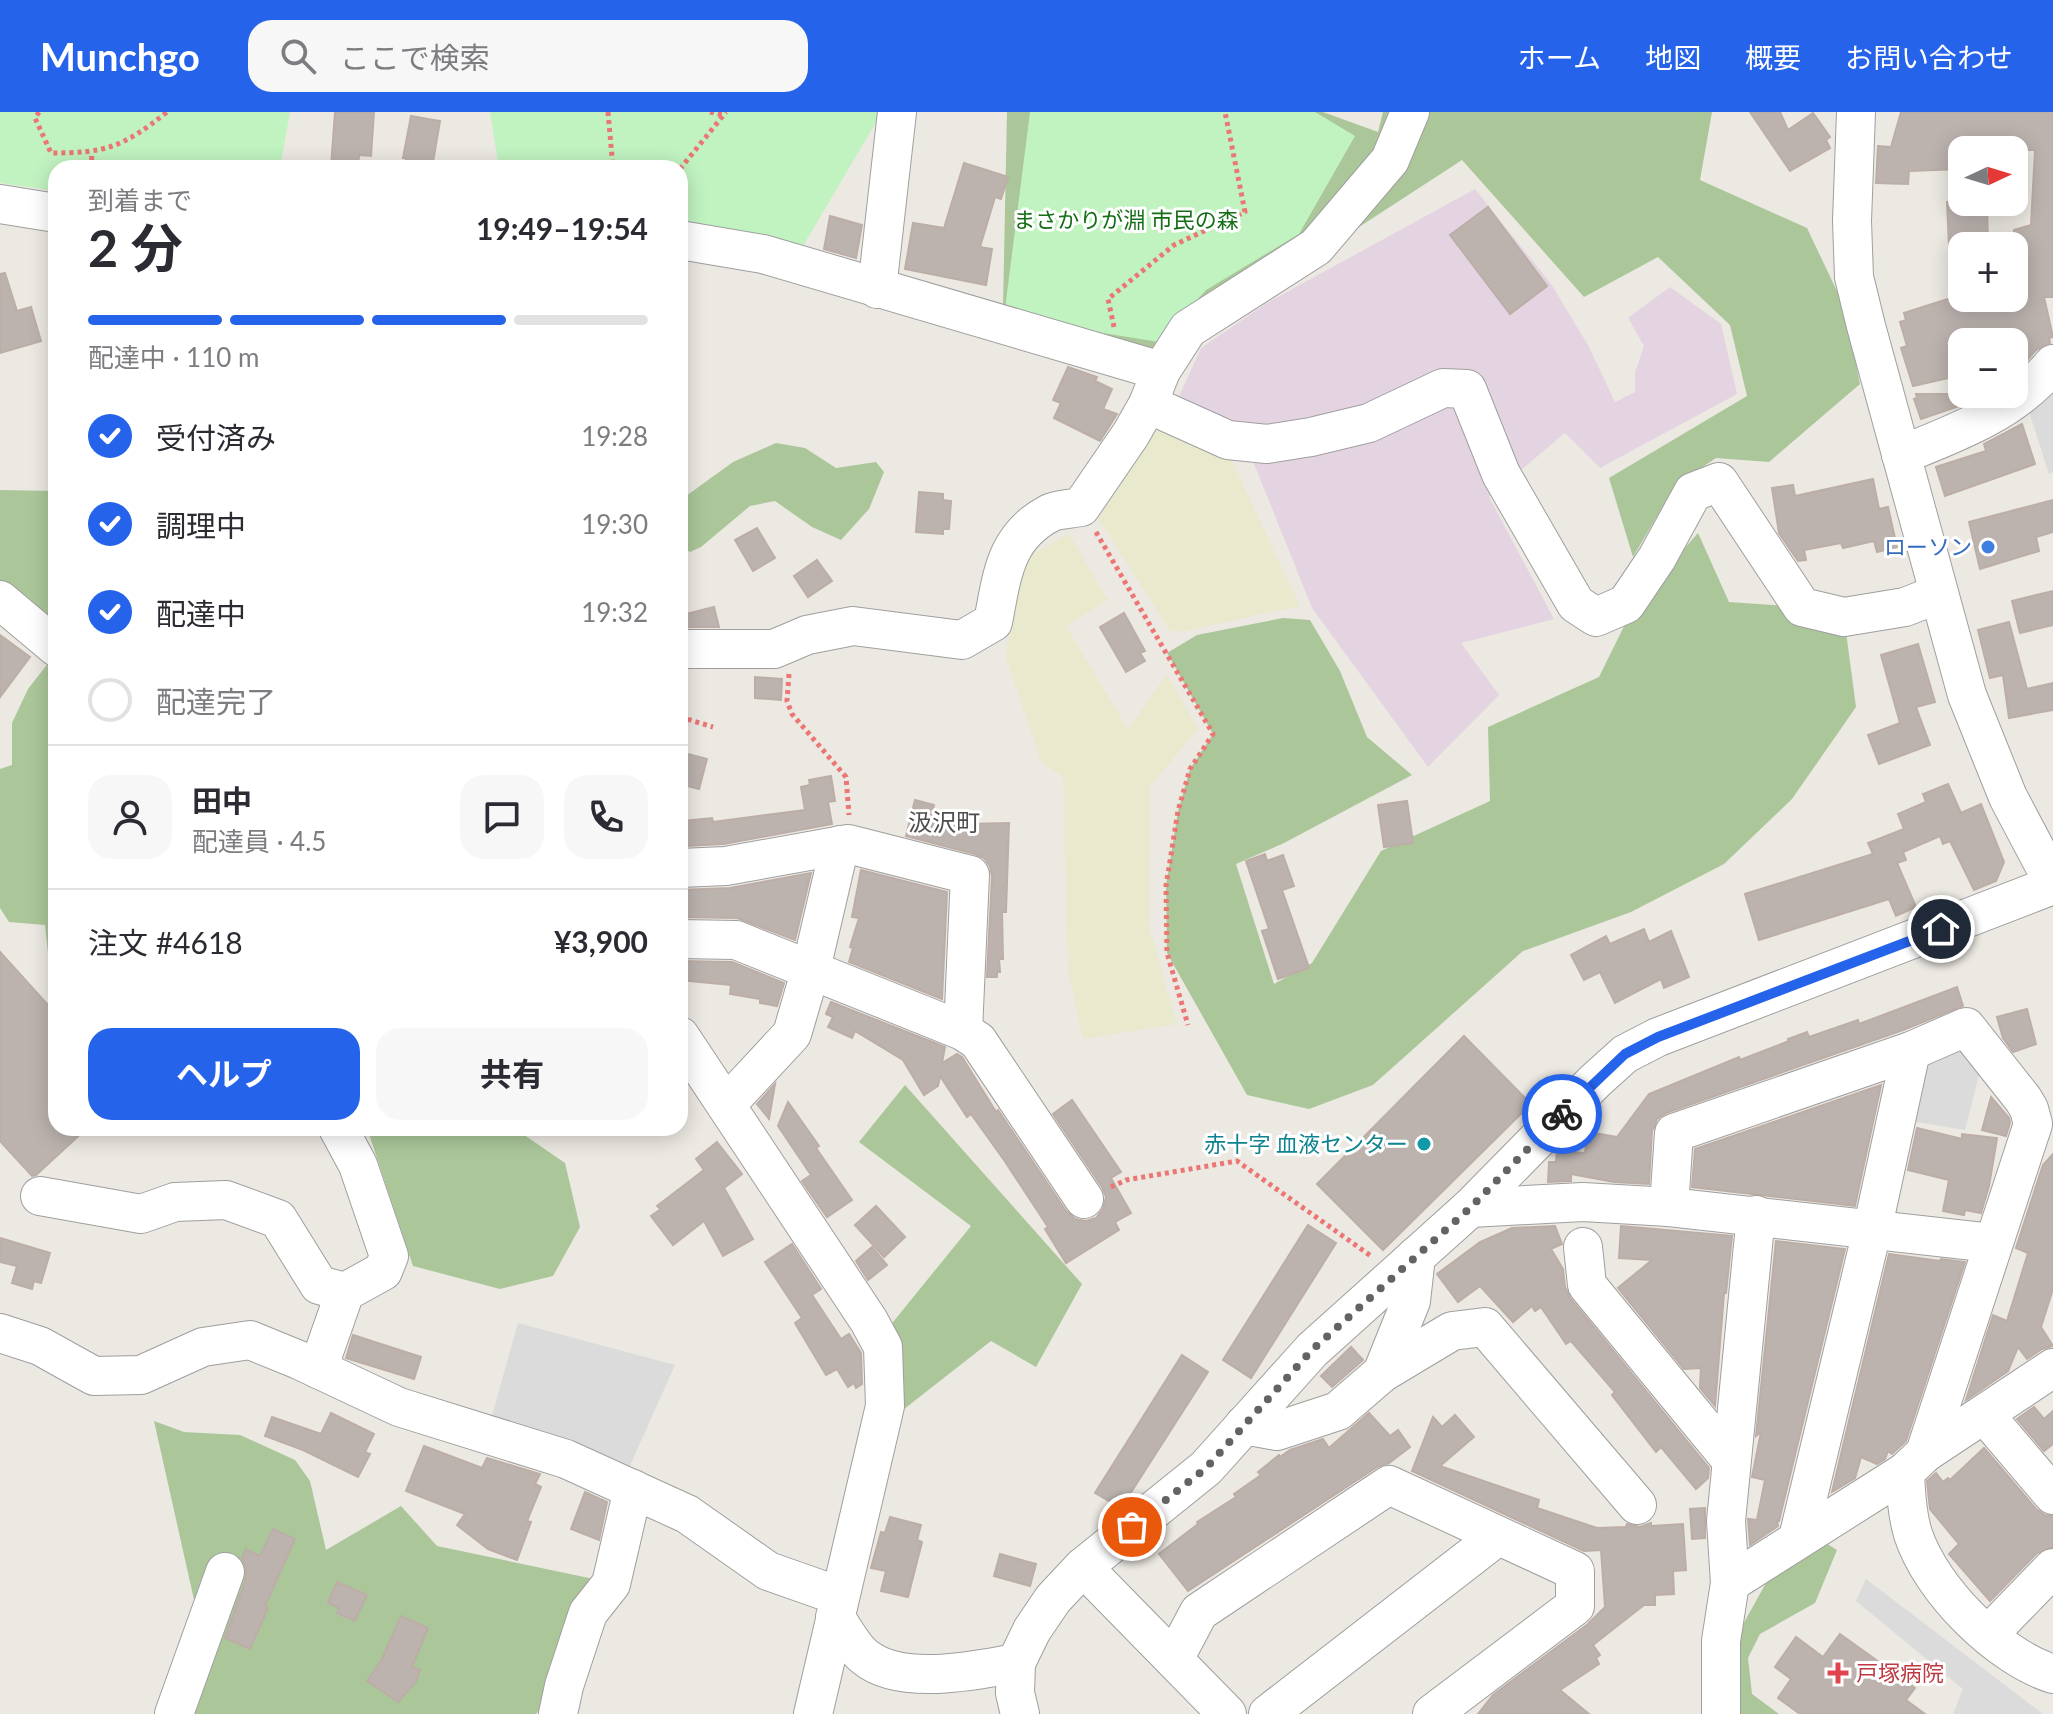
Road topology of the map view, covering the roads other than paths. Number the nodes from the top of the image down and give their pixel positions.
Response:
1 (897, 112) edge
2 (1410, 112) edge
3 (1859, 116) edge
4 (0, 204) edge
5 (48, 212) edge
6 (688, 241) edge
7 (877, 289) junction
8 (2053, 364) edge
9 (1154, 388) junction
10 (1901, 455) junction
11 (1938, 594) junction
12 (0, 600) edge
13 (48, 637) edge
14 (688, 649) edge
15 (844, 845) junction
16 (688, 868) edge
17 (2053, 884) edge
18 (688, 939) edge
19 (811, 969) junction
20 (963, 1031) junction
21 (688, 1048) edge
22 (1911, 1051) junction
23 (726, 1105) junction
24 (2043, 1134) edge
25 (342, 1136) edge
26 (40, 1196) dead end
27 (1084, 1199) road end
28 (1669, 1207) junction
29 (1470, 1208) junction
30 (1756, 1215) junction
31 (1872, 1231) junction
32 (1992, 1243) junction
33 (1583, 1247) dead end
34 (1406, 1265) junction
35 (345, 1292) junction
36 (0, 1333) edge
37 (2053, 1368) edge
38 (318, 1369) junction
39 (1382, 1373) junction
40 (1985, 1415) junction
41 (1244, 1425) junction
42 (1731, 1460) junction
43 (1915, 1463) junction
44 (633, 1489) junction
45 (2053, 1495) edge
46 (1637, 1505) dead end
47 (1498, 1536) junction
48 (1798, 1538) junction
49 (1083, 1567) junction
50 (2053, 1568) edge
51 (225, 1572) dead end
52 (1730, 1583) junction
53 (837, 1606) junction
54 (1988, 1635) junction
55 (1174, 1659) junction
56 (1016, 1663) junction
57 (2053, 1674) edge
58 (174, 1714) edge
59 (558, 1714) edge
60 (813, 1714) edge
61 (1020, 1714) edge
62 (1227, 1714) edge
63 (1268, 1714) edge
64 (1432, 1714) edge
65 (1721, 1714) edge

1 - 7 street
2 - 9 street
3 - 10 street
4 - 5 street
6 - 7 street
7 - 9 street
8 - 10 street
9 - 11 street
9 - 14 street
10 - 11 street
11 - 17 street
12 - 13 street
15 - 16 street
15 - 19 street
15 - 20 street
17 - 29 street
18 - 19 street
19 - 20 street
19 - 23 street
20 - 27 street
21 - 23 street
22 - 24 street
22 - 28 street
22 - 31 street
23 - 53 street
24 - 32 street
25 - 35 street
26 - 35 street
28 - 29 street
28 - 30 street
29 - 34 street
30 - 31 street
30 - 42 street
31 - 32 street
31 - 48 street
32 - 43 street
33 - 42 street
34 - 39 street
34 - 41 street
35 - 38 street
36 - 38 street
37 - 40 street
38 - 44 street
39 - 41 street
39 - 46 street
40 - 43 street
40 - 45 street
41 - 49 street
42 - 52 street
43 - 48 street
43 - 54 street
44 - 53 street
44 - 59 street
47 - 55 street
47 - 63 street
47 - 64 street
48 - 52 street
49 - 55 street
49 - 56 street
50 - 54 street
51 - 58 street
52 - 65 street
53 - 56 street
53 - 60 street
54 - 57 street
55 - 62 street
56 - 61 street

